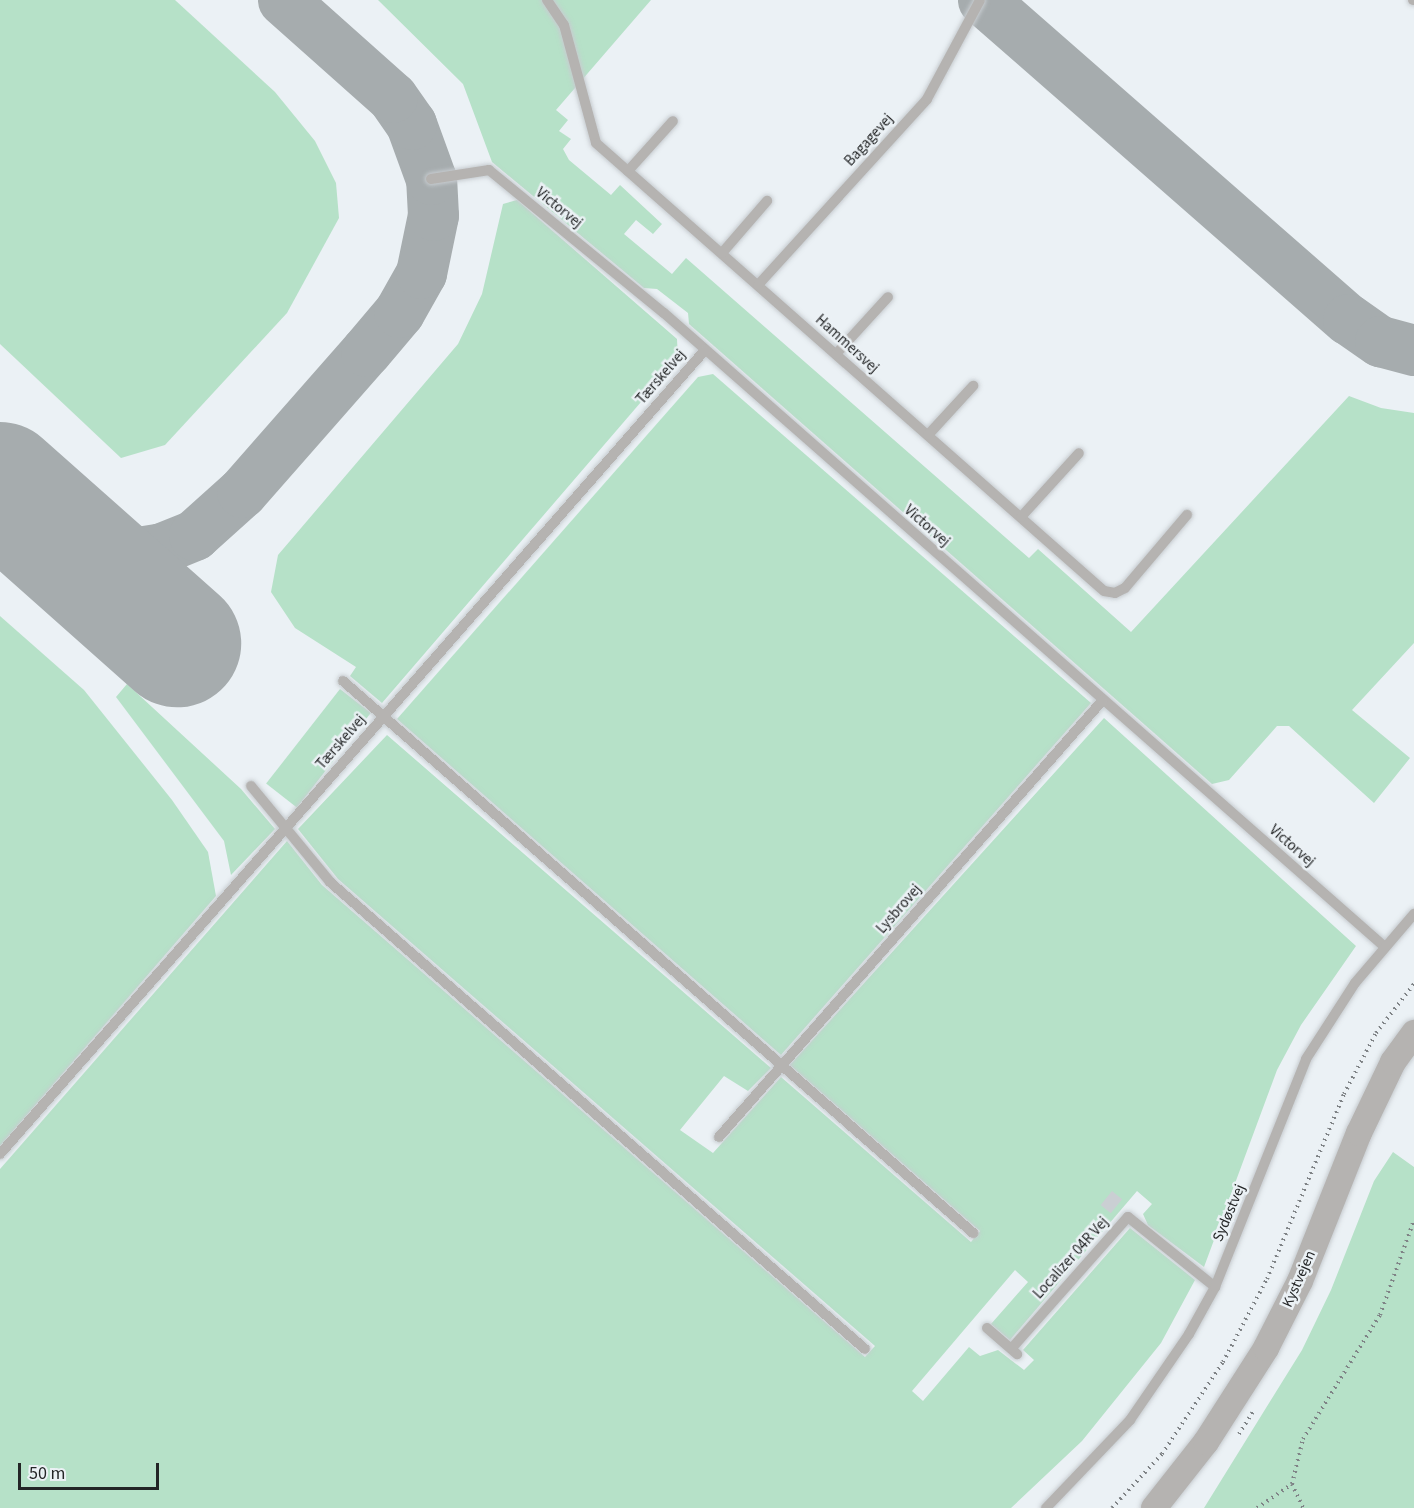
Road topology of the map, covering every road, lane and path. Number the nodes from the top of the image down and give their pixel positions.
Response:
1 (547, 0) edge
2 (980, 0) edge
3 (673, 121) dead end
4 (628, 171) junction
5 (431, 179) dead end
6 (767, 201) dead end
7 (722, 254) junction
8 (758, 285) junction
9 (888, 297) dead end
10 (705, 350) junction
11 (836, 354) junction
12 (973, 386) dead end
13 (928, 435) junction
14 (1079, 453) dead end
15 (1187, 515) dead end
16 (1021, 518) junction
17 (343, 681) dead end
18 (1102, 701) junction
19 (383, 717) junction
20 (251, 786) dead end
21 (286, 828) junction
22 (1414, 914) edge
23 (1385, 947) junction
24 (1414, 984) edge
25 (1414, 1033) edge
26 (781, 1066) junction
27 (719, 1137) dead end
28 (0, 1154) edge
29 (1414, 1220) edge
30 (973, 1233) dead end
31 (1215, 1287) junction
32 (987, 1328) dead end
33 (865, 1349) dead end
34 (1292, 1484) junction
35 (1046, 1508) edge
36 (1112, 1508) edge
37 (1154, 1508) edge
38 (1257, 1508) edge
39 (1302, 1508) edge

1 - 4 lane, Hammersvej
2 - 8 lane, Bagagevej
3 - 4 lane
4 - 7 lane, Hammersvej
5 - 10 lane, Victorvej
6 - 7 lane
7 - 8 lane, Hammersvej
8 - 11 lane, Hammersvej
9 - 11 lane
10 - 18 lane, Victorvej
10 - 19 lane, Tærskelvej
11 - 13 lane, Hammersvej
12 - 13 lane
13 - 16 lane, Hammersvej
14 - 16 lane
15 - 16 lane, Hammersvej
17 - 19 lane
18 - 23 lane, Victorvej
18 - 26 lane, Lysbrovej
19 - 21 lane, Tærskelvej
19 - 26 lane
20 - 21 lane
21 - 28 lane, Tærskelvej
21 - 33 lane
22 - 23 lane, Sydøstvej
23 - 31 lane, Sydøstvej
24 - 36 path
25 - 37 street, Kystvejen
26 - 27 lane, Lysbrovej
26 - 30 lane
29 - 34 path
31 - 32 lane, Localizer 04R Vej
31 - 35 lane, Sydøstvej
34 - 38 path
34 - 39 path

